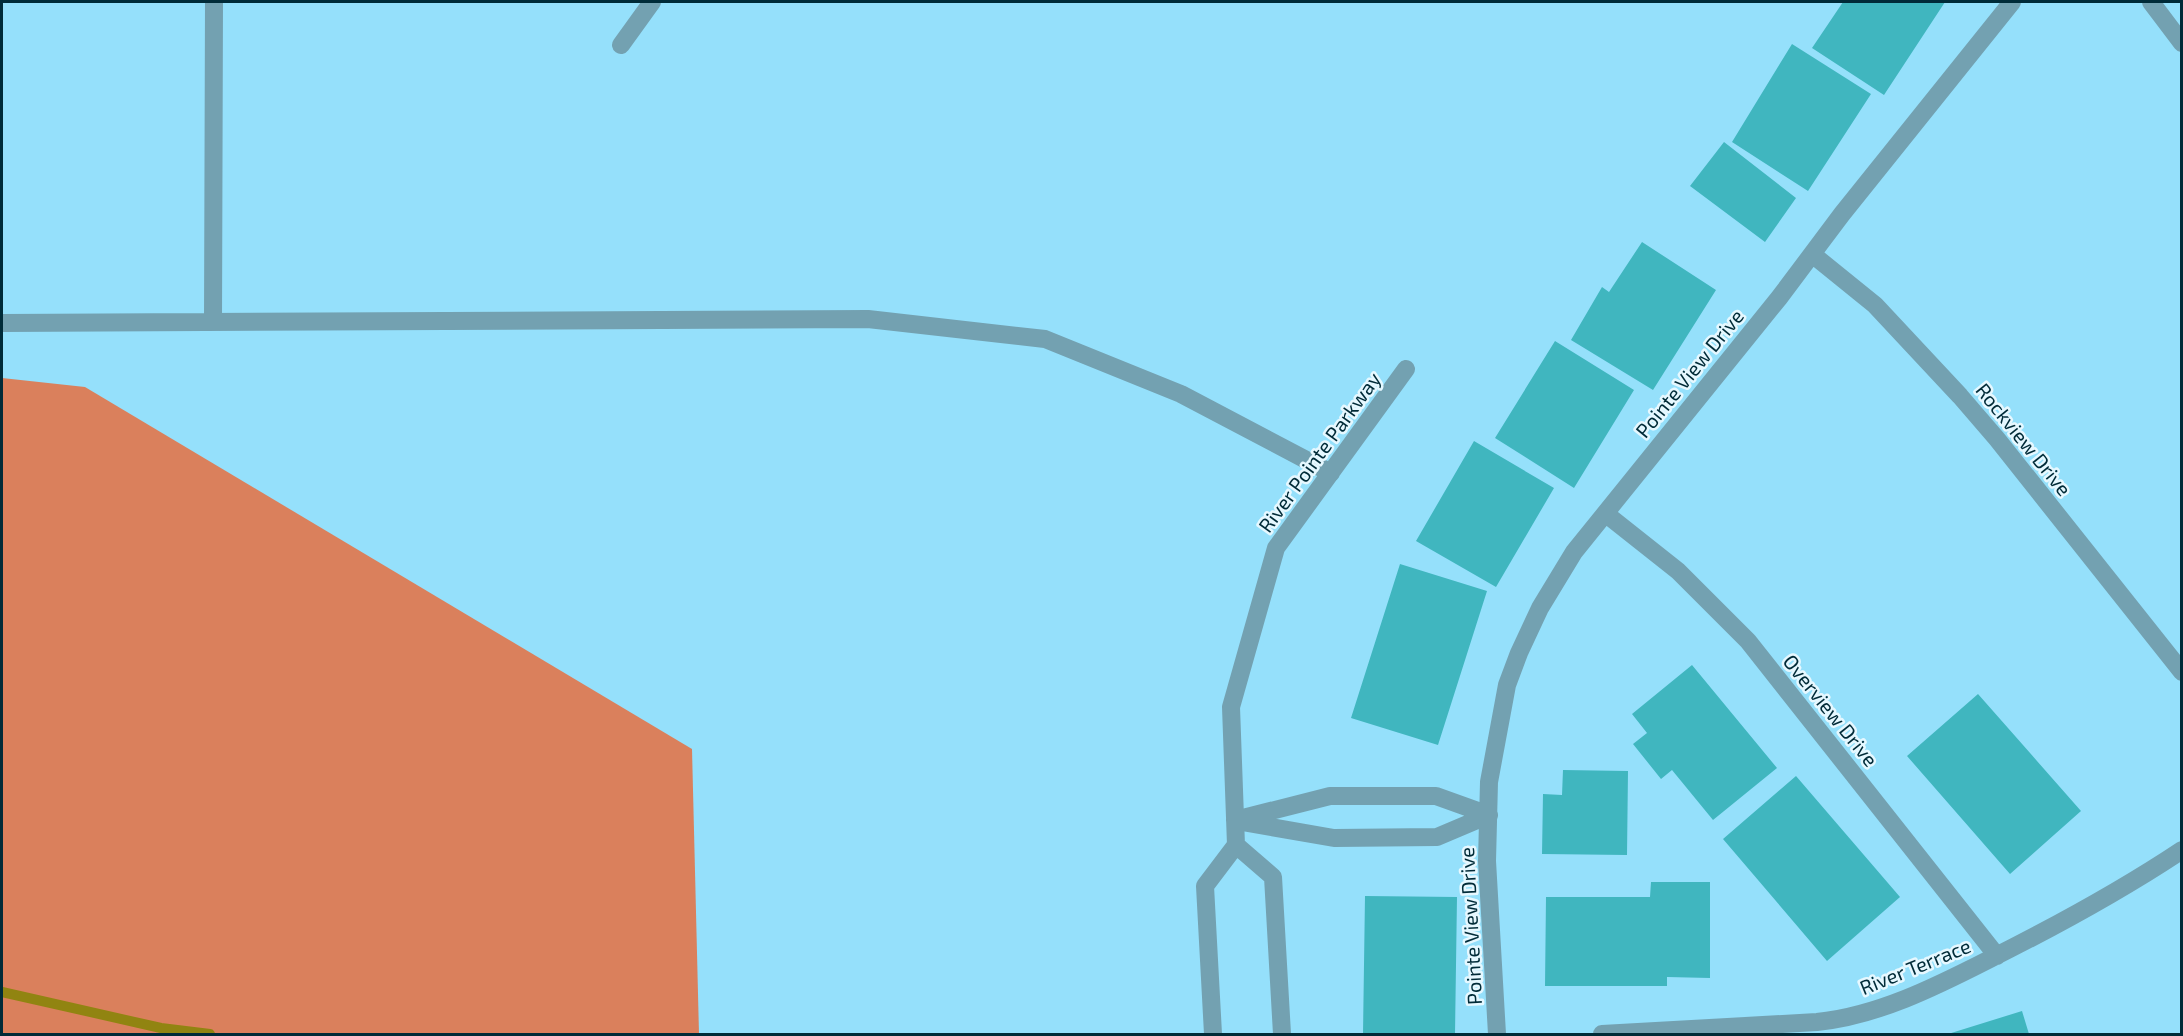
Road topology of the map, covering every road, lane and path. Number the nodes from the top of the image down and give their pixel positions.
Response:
1 (214, 2) edge
2 (652, 2) edge
3 (2012, 2) edge
4 (2151, 2) edge
5 (2181, 43) edge
6 (621, 45) dead end
7 (1812, 254) junction
8 (213, 322) junction
9 (2, 323) edge
10 (1406, 369) dead end
11 (1331, 473) junction
12 (1605, 514) junction
13 (2181, 672) edge
14 (1489, 815) junction
15 (1235, 820) junction
16 (1236, 845) junction
17 (2181, 850) edge
18 (1997, 956) junction
19 (1213, 1035) edge
20 (1282, 1035) edge
21 (1497, 1035) edge
22 (1602, 1035) edge

1 - 8 street
2 - 6 street
3 - 7 street, Pointe View Drive
4 - 5 street
7 - 12 street, Pointe View Drive
7 - 13 street, Rockview Drive
8 - 9 street
8 - 11 street
10 - 11 street, River Pointe Parkway
11 - 15 street, River Pointe Parkway
12 - 14 street, Pointe View Drive
12 - 18 street, Overview Drive
14 - 15 street, Pointe View Drive
14 - 15 street
14 - 21 street, Pointe View Drive
15 - 16 street, River Pointe Parkway
16 - 19 street
16 - 20 street
17 - 18 street, River Terrace
18 - 22 street, River Terrace

